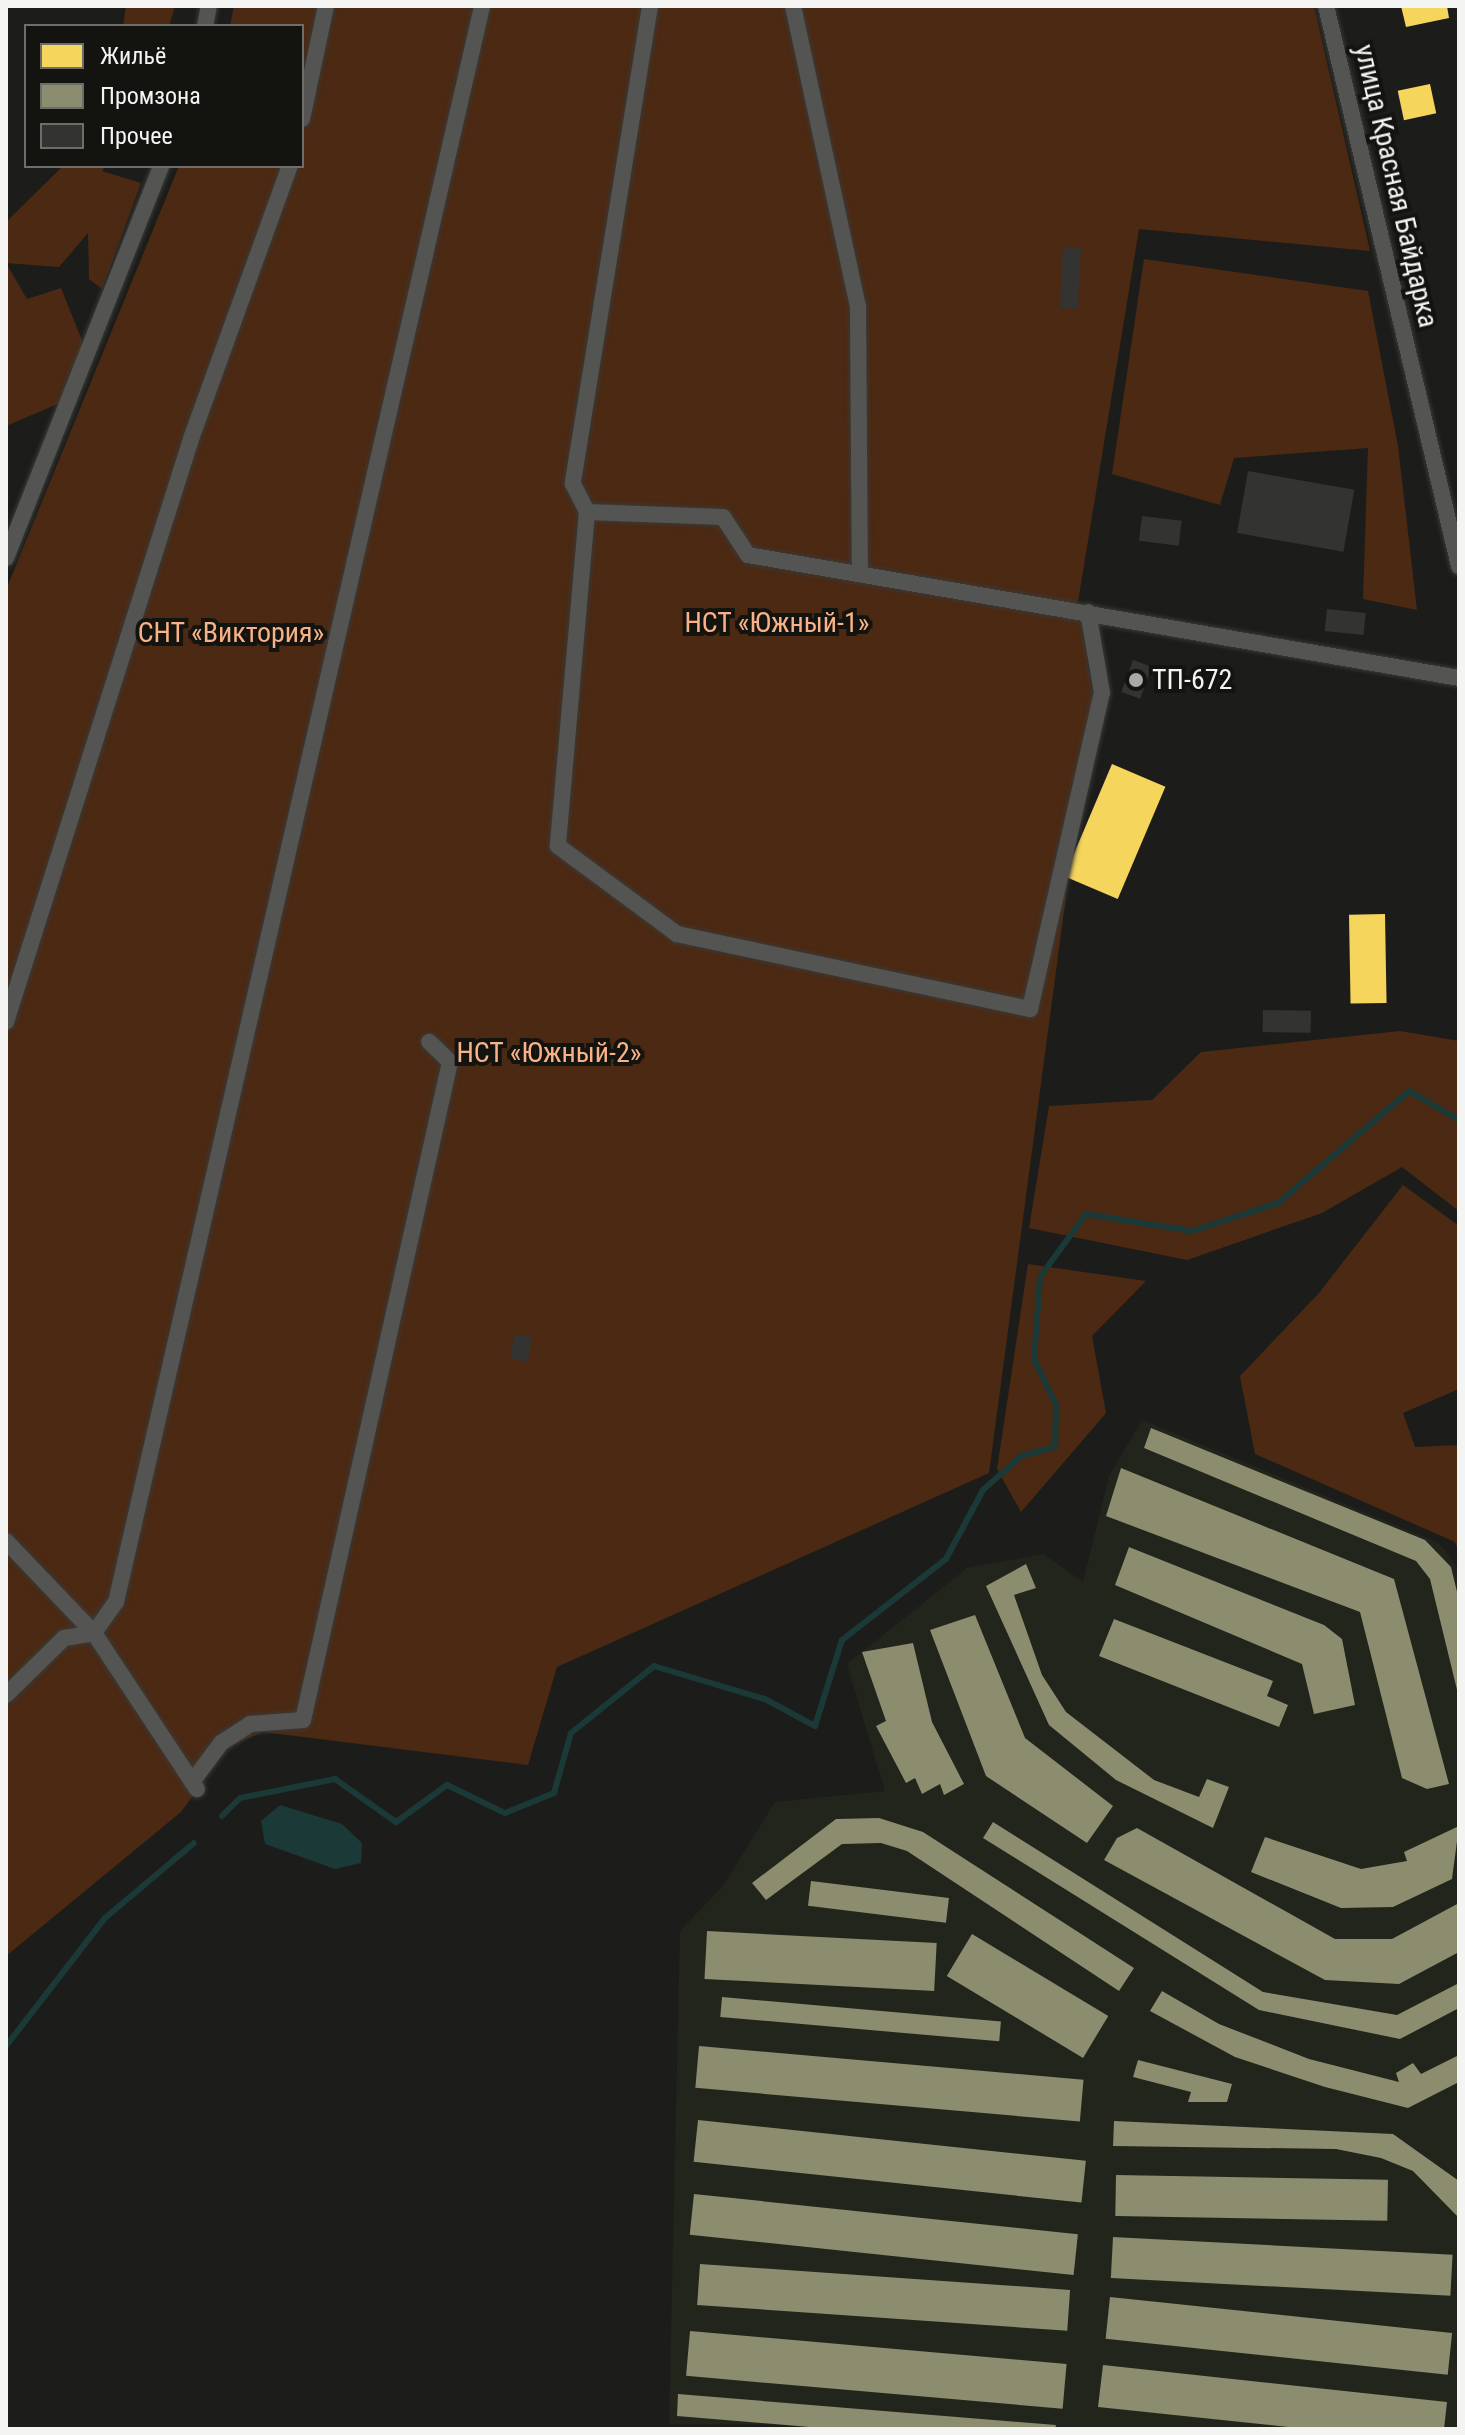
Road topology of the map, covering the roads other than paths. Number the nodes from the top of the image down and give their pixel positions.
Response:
1 (326, 6) edge
2 (482, 6) edge
3 (650, 6) edge
4 (793, 6) edge
5 (1326, 6) edge
6 (304, 110) edge
7 (160, 168) edge
8 (289, 168) edge
9 (587, 512) junction
10 (6, 558) edge
11 (1459, 566) edge
12 (860, 573) junction
13 (1088, 612) junction
14 (1459, 678) edge
15 (6, 1022) edge
16 (429, 1042) dead end
17 (6, 1541) edge
18 (94, 1633) junction
19 (6, 1695) edge

1 - 6 street
2 - 18 street
3 - 9 street
4 - 12 street
5 - 11 street, улица Красная Байдарка
7 - 10 street
8 - 15 street
9 - 12 street
9 - 13 street
12 - 13 street
13 - 14 street
16 - 18 street
17 - 18 street
18 - 19 street

